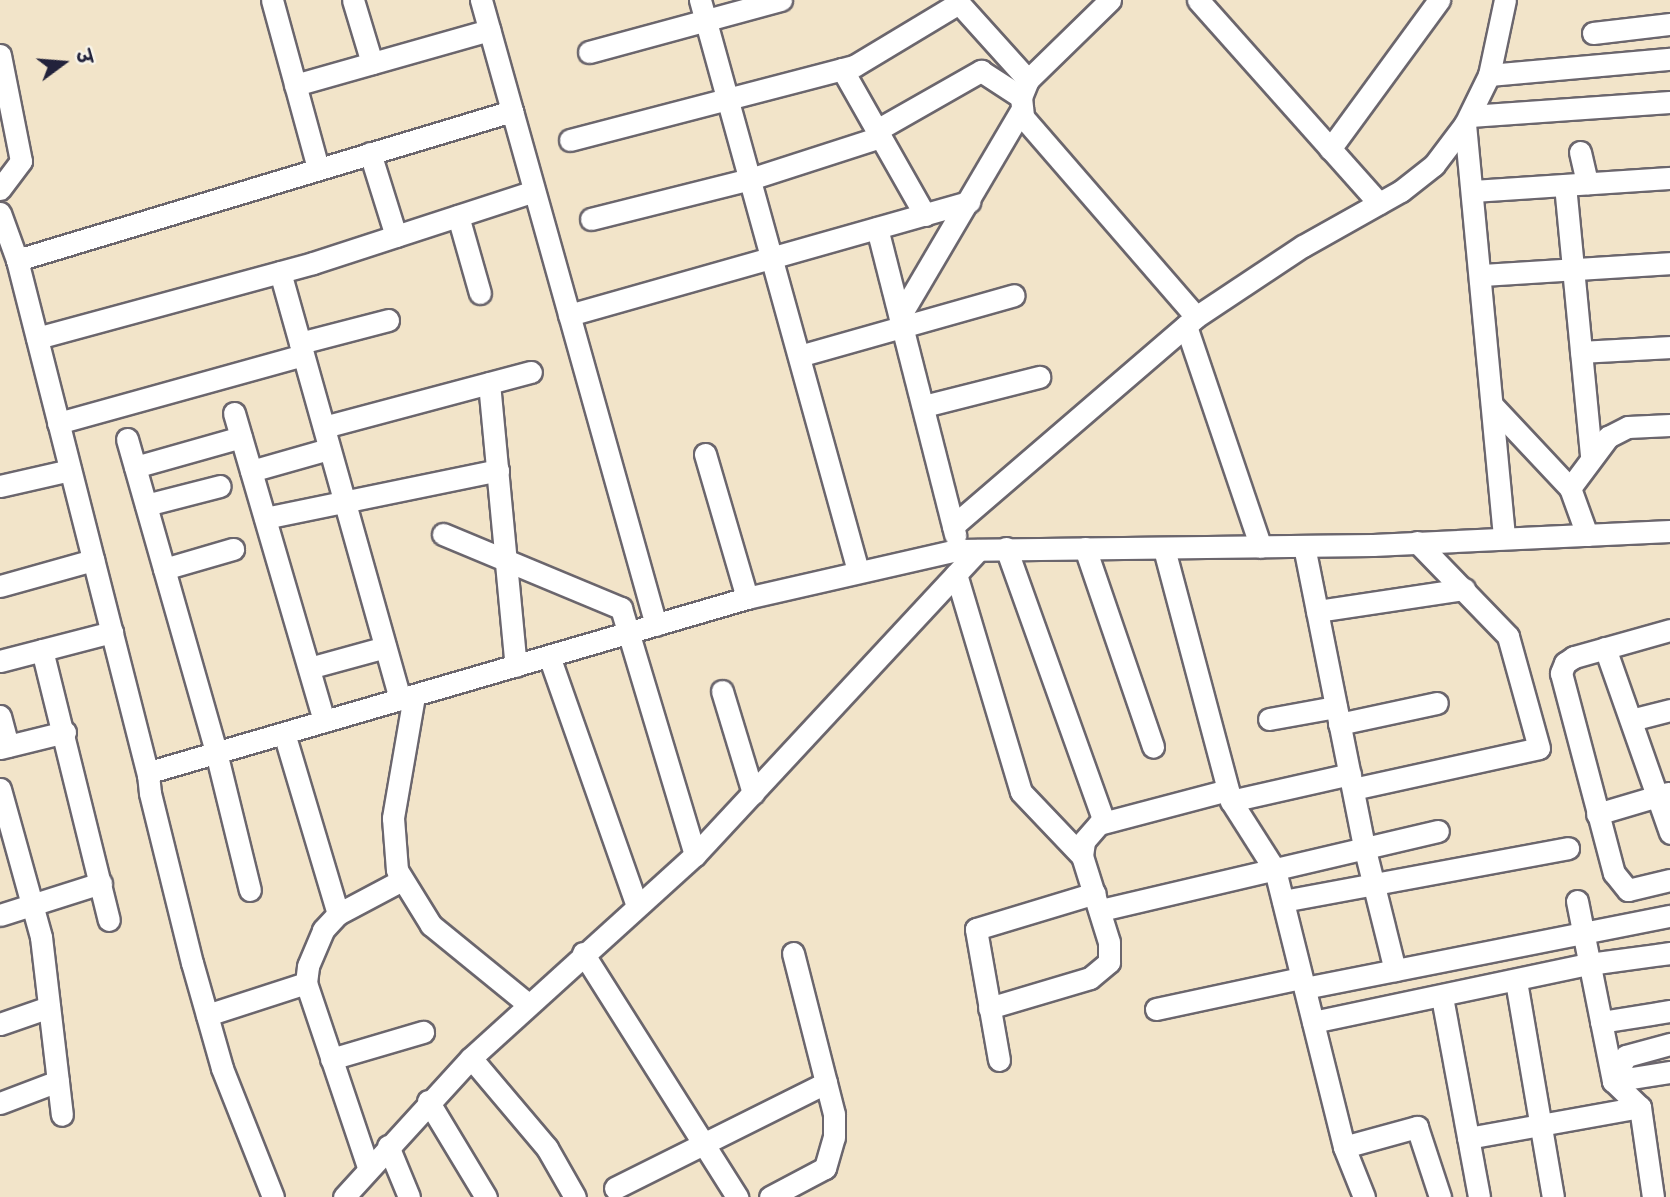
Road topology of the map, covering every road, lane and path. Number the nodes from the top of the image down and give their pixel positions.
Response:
1 (353, 0) edge
2 (481, 0) edge
3 (781, 0) edge
4 (1110, 0) edge
5 (1198, 0) edge
6 (1439, 0) edge
7 (1489, 0) edge
8 (276, 1) edge
9 (966, 4) edge
10 (1504, 8) edge
11 (703, 10) edge
12 (1670, 24) edge
13 (489, 30) junction
14 (1592, 33) dead end
15 (589, 51) dead end
16 (0, 55) edge
17 (1670, 59) edge
18 (372, 63) junction
19 (842, 69) junction
20 (1489, 75) junction
21 (295, 85) junction
22 (1024, 95) junction
23 (728, 100) junction
24 (1670, 102) edge
25 (512, 111) junction
26 (1468, 120) junction
27 (879, 134) junction
28 (570, 141) dead end
29 (1330, 149) junction
30 (1580, 152) dead end
31 (370, 153) junction
32 (318, 168) junction
33 (1670, 178) edge
34 (750, 179) junction
35 (1587, 183) junction
36 (1565, 185) junction
37 (0, 189) edge
38 (534, 191) junction
39 (1472, 191) junction
40 (970, 202) junction
41 (1379, 203) junction
42 (925, 215) junction
43 (458, 216) junction
44 (591, 219) dead end
45 (2, 222) edge
46 (877, 228) junction
47 (396, 236) junction
48 (771, 258) junction
49 (17, 260) junction
50 (1670, 263) edge
51 (1573, 268) junction
52 (280, 272) junction
53 (1481, 275) junction
54 (480, 293) dead end
55 (1014, 295) dead end
56 (569, 315) junction
57 (388, 320) dead end
58 (902, 320) junction
59 (1191, 321) junction
60 (37, 338) junction
61 (1670, 347) edge
62 (301, 349) junction
63 (1581, 352) junction
64 (799, 356) junction
65 (530, 372) dead end
66 (1039, 377) dead end
67 (489, 383) junction
68 (1492, 405) junction
69 (924, 406) junction
70 (234, 413) dead end
71 (58, 423) junction
72 (1670, 425) edge
73 (324, 427) junction
74 (242, 437) junction
75 (127, 439) dead end
76 (329, 449) junction
77 (705, 454) dead end
78 (1591, 456) junction
79 (135, 467) junction
80 (70, 470) junction
81 (498, 470) junction
82 (251, 471) junction
83 (0, 486) edge
84 (220, 486) dead end
85 (1570, 488) junction
86 (344, 501) junction
87 (146, 505) junction
88 (265, 518) junction
89 (953, 526) junction
90 (1670, 531) edge
91 (443, 534) dead end
92 (1587, 535) junction
93 (1504, 538) junction
94 (1417, 542) junction
95 (1304, 546) junction
96 (1261, 547) junction
97 (1006, 548) junction
98 (1085, 548) junction
99 (233, 549) dead end
100 (1164, 549) junction
101 (967, 550) junction
102 (506, 559) junction
103 (93, 560) junction
104 (164, 569) junction
105 (858, 571) junction
106 (956, 574) junction
107 (0, 586) edge
108 (1464, 589) junction
109 (747, 598) junction
110 (1317, 611) junction
111 (656, 625) junction
112 (1670, 630) edge
113 (112, 632) junction
114 (630, 632) junction
115 (386, 647) junction
116 (1605, 648) junction
117 (42, 650) junction
118 (550, 656) junction
119 (0, 661) edge
120 (516, 666) junction
121 (309, 668) junction
122 (722, 691) dead end
123 (407, 697) junction
124 (1437, 703) dead end
125 (1670, 710) edge
126 (1338, 715) junction
127 (0, 716) edge
128 (1269, 719) dead end
129 (1631, 720) junction
130 (324, 721) junction
131 (65, 732) junction
132 (284, 733) junction
133 (4, 747) edge
134 (1153, 747) dead end
135 (216, 752) junction
136 (148, 775) junction
137 (1351, 782) junction
138 (0, 789) edge
139 (753, 793) junction
140 (1664, 794) edge
141 (1230, 796) junction
142 (1597, 814) junction
143 (1104, 822) junction
144 (1438, 831) dead end
145 (1670, 833) edge
146 (1364, 846) junction
147 (1568, 848) dead end
148 (695, 855) junction
149 (1083, 856) junction
150 (1275, 870) junction
151 (402, 880) junction
152 (1670, 880) edge
153 (101, 883) junction
154 (1374, 884) junction
155 (250, 890) dead end
156 (1283, 901) junction
157 (1577, 901) dead end
158 (33, 902) junction
159 (1098, 902) junction
160 (637, 906) junction
161 (0, 915) edge
162 (338, 915) junction
163 (1670, 916) edge
164 (109, 919) dead end
165 (1582, 930) junction
166 (583, 953) junction
167 (793, 953) dead end
168 (1670, 953) edge
169 (1589, 964) junction
170 (1395, 970) junction
171 (1516, 981) junction
172 (1303, 983) junction
173 (306, 984) junction
174 (1442, 997) junction
175 (528, 1003) junction
176 (49, 1007) junction
177 (989, 1008) junction
178 (1156, 1009) dead end
179 (1670, 1011) edge
180 (207, 1015) junction
181 (2, 1019) edge
182 (1313, 1022) junction
183 (1601, 1023) junction
184 (423, 1032) dead end
185 (1670, 1044) edge
186 (471, 1058) junction
187 (331, 1059) junction
188 (999, 1060) dead end
189 (1670, 1072) edge
190 (58, 1081) junction
191 (1613, 1081) junction
192 (826, 1083) junction
193 (428, 1101) junction
194 (0, 1103) edge
195 (1640, 1107) junction
196 (62, 1115) dead end
197 (1541, 1124) junction
198 (1468, 1138) junction
199 (703, 1144) junction
200 (387, 1146) junction
201 (1344, 1147) junction
202 (357, 1186) edge
203 (615, 1188) dead end
204 (273, 1197) edge
205 (409, 1197) edge
206 (486, 1197) edge
207 (575, 1197) edge
208 (737, 1197) edge
209 (771, 1197) edge
210 (1364, 1197) edge
211 (1440, 1197) edge
212 (1479, 1197) edge
213 (1553, 1197) edge
214 (1653, 1197) edge

1 - 18 street
2 - 13 street
3 - 11 street
4 - 22 street
5 - 29 street
6 - 29 street
7 - 10 street
8 - 21 street
9 - 19 street
9 - 22 street
10 - 20 street
11 - 15 street
11 - 23 street
12 - 14 street
13 - 18 street
13 - 25 street
16 - 37 street
17 - 20 street
18 - 21 street
19 - 23 street
19 - 27 street
20 - 26 street
21 - 32 street
22 - 27 street
22 - 40 street
22 - 59 street
23 - 28 street
23 - 34 street
24 - 26 street
25 - 31 street
25 - 38 street
26 - 39 street
26 - 41 street
27 - 34 street
27 - 42 street
29 - 41 street
30 - 35 street
31 - 32 street
31 - 47 street
32 - 49 street
33 - 35 street
34 - 44 street
34 - 48 street
35 - 36 street
36 - 39 street
36 - 51 street
38 - 43 street
38 - 56 street
39 - 53 street
40 - 42 street
40 - 58 street
41 - 59 street
42 - 46 street
43 - 47 street
43 - 54 street
45 - 49 street
46 - 48 street
46 - 58 street
47 - 52 street
48 - 56 street
48 - 64 street
49 - 60 street
50 - 51 street
51 - 53 street
51 - 63 street
52 - 60 street
52 - 62 street
53 - 68 street
55 - 58 street
56 - 111 street
57 - 62 street
58 - 64 street
58 - 69 street
59 - 89 street
59 - 96 street
60 - 71 street
61 - 63 street
62 - 71 street
62 - 73 street
63 - 78 street
64 - 105 street
65 - 67 street
66 - 69 street
67 - 73 street
67 - 81 street
68 - 85 street
68 - 93 street
69 - 89 street
70 - 74 street
71 - 80 street
72 - 78 street
73 - 76 street
74 - 79 street
74 - 82 street
75 - 79 street
76 - 82 street
76 - 86 street
77 - 109 street
78 - 85 street
79 - 87 street
80 - 83 street
80 - 103 street
81 - 86 street
81 - 102 street
82 - 88 street
84 - 87 street
85 - 92 street
86 - 88 street
86 - 115 street
87 - 104 street
88 - 121 street
89 - 101 street
90 - 92 street
91 - 102 street
92 - 93 street
93 - 94 street
94 - 95 street
94 - 108 street
95 - 96 street
95 - 110 street
96 - 100 street
97 - 98 street
97 - 101 street
97 - 143 street
98 - 100 street
98 - 134 street
99 - 104 street
100 - 141 street
101 - 105 street
101 - 106 street
102 - 114 street
102 - 120 street
103 - 107 street
103 - 113 street
104 - 135 street
105 - 109 street
106 - 139 street
106 - 149 street
108 - 110 street
108 - 137 street
109 - 111 street
110 - 126 street
111 - 114 street
112 - 116 street
113 - 117 street
113 - 136 street
114 - 118 street
114 - 148 street
115 - 121 street
115 - 123 street
116 - 129 street
116 - 142 street
117 - 119 street
117 - 131 street
118 - 120 street
118 - 160 street
120 - 123 street
121 - 130 street
122 - 139 street
123 - 130 street
123 - 151 street
124 - 126 street
125 - 129 street
126 - 128 street
126 - 137 street
127 - 133 street
129 - 140 street
130 - 132 street
131 - 133 street
131 - 153 street
132 - 135 street
132 - 162 street
135 - 136 street
135 - 155 street
136 - 180 street
137 - 141 street
137 - 146 street
138 - 158 street
139 - 148 street
140 - 142 street
140 - 145 street
141 - 143 street
141 - 150 street
142 - 152 street
143 - 149 street
144 - 146 street
146 - 150 street
146 - 154 street
147 - 154 street
148 - 160 street
149 - 159 street
150 - 156 street
150 - 159 street
151 - 162 street
151 - 175 street
153 - 158 street
153 - 164 street
154 - 156 street
154 - 170 street
156 - 172 street
157 - 165 street
158 - 161 street
158 - 176 street
159 - 177 street
159 - 177 street
160 - 166 street
162 - 173 street
163 - 165 street
165 - 169 street
165 - 170 street
166 - 175 street
166 - 199 street
167 - 192 street
168 - 169 street
169 - 171 street
169 - 183 street
170 - 172 street
171 - 174 street
171 - 197 street
172 - 178 street
172 - 182 street
173 - 180 street
173 - 187 street
174 - 182 street
174 - 198 street
175 - 186 street
176 - 181 street
176 - 190 street
177 - 188 street
179 - 183 street
180 - 204 street
182 - 201 street
183 - 191 street
184 - 187 street
185 - 191 street
186 - 193 street
186 - 207 street
187 - 202 street
189 - 191 street
190 - 194 street
190 - 196 street
191 - 195 street
192 - 199 street
192 - 209 street
193 - 200 street
193 - 206 street
195 - 197 street
195 - 214 street
197 - 198 street
197 - 213 street
198 - 212 street
199 - 203 street
199 - 208 street
200 - 202 street
200 - 205 street
201 - 210 street
201 - 211 street

